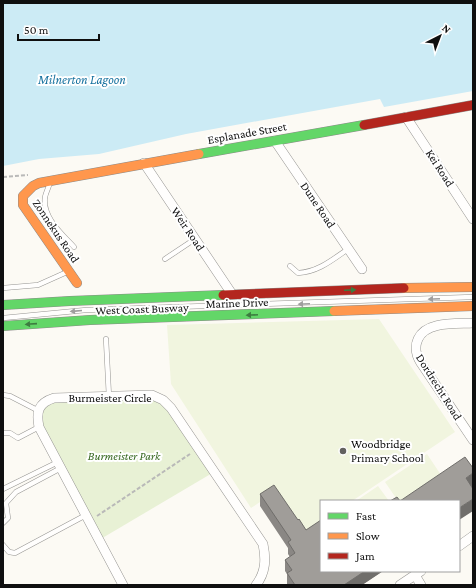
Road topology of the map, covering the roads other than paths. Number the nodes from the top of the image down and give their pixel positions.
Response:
1 (473, 105) edge
2 (406, 117) junction
3 (275, 141) junction
4 (144, 164) junction
5 (51, 181) junction
6 (27, 191) joint
7 (473, 219) edge
8 (195, 239) junction
9 (74, 247) dead end
10 (348, 249) junction
11 (165, 259) dead end
12 (290, 266) dead end
13 (362, 269) dead end
14 (69, 271) junction
15 (77, 283) dead end
16 (473, 287) edge
17 (3, 288) edge
18 (232, 294) junction
19 (473, 297) edge
20 (3, 305) edge
21 (473, 306) edge
22 (3, 318) edge
23 (473, 323) edge
24 (3, 326) edge
25 (106, 339) dead end
26 (3, 395) edge
27 (109, 397) junction
28 (39, 411) junction
29 (39, 427) junction
30 (3, 433) edge
31 (473, 440) edge
32 (59, 465) junction
33 (3, 489) edge
34 (87, 518) junction
35 (3, 523) edge
36 (473, 536) edge
37 (3, 545) edge
38 (460, 545) edge
39 (418, 573) edge
40 (123, 585) edge
41 (256, 585) edge
42 (400, 585) edge
43 (421, 585) edge

1 - 2 main road, Esplanade Street
2 - 3 main road, Esplanade Street
2 - 7 street, Kei Road
3 - 4 main road, Esplanade Street
3 - 10 street, Dune Road
4 - 5 main road, Esplanade Street
4 - 8 street, Weir Road
5 - 6 main road, Esplanade Street
5 - 9 lane
6 - 14 main road, Zonnekus Road
8 - 11 lane
8 - 18 street, Weir Road
10 - 12 lane
10 - 13 street, Dune Road
14 - 15 main road, Zonnekus Road
14 - 17 lane
18 -> 16 main road, Marine Drive
18 - 20 main road, Marine Drive
19 -> 22 lane, West Coast Busway
21 -> 24 main road, Marine Drive
23 - 31 street, Dordrecht Road
25 - 27 lane
26 - 28 lane
27 - 28 street, Burmeister Circle
27 - 41 street, Burmeister Circle
28 - 29 street
29 - 30 lane
29 - 32 street
32 - 33 lane
32 - 34 street
32 - 35 lane
34 - 37 lane
34 - 40 street
36 - 38 street
39 - 42 street
39 - 43 street

